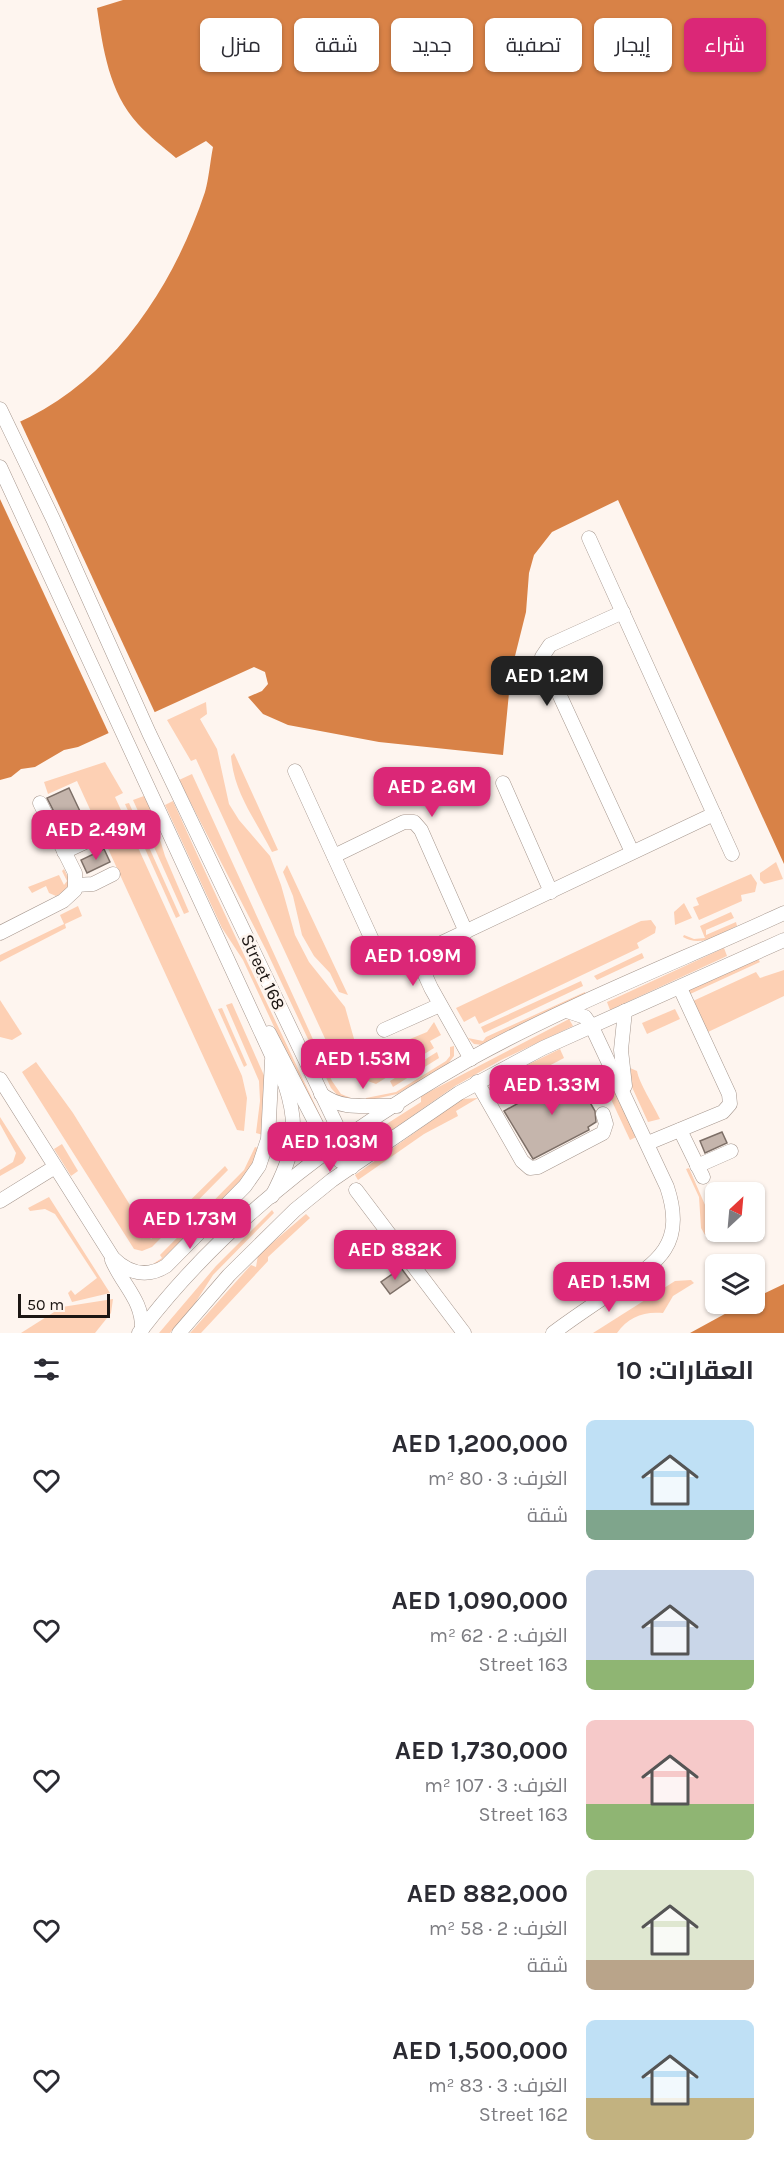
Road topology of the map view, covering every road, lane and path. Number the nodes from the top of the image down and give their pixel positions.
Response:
1 (0, 409) edge
2 (0, 467) edge
3 (589, 538) dead end
4 (623, 612) junction
5 (295, 771) dead end
6 (503, 783) dead end
7 (40, 803) dead end
8 (714, 814) junction
9 (94, 838) dead end
10 (64, 852) junction
11 (632, 852) junction
12 (732, 854) dead end
13 (334, 856) junction
14 (113, 874) dead end
15 (76, 885) junction
16 (551, 892) junction
17 (784, 913) edge
18 (466, 932) junction
19 (0, 933) edge
20 (784, 940) edge
21 (417, 955) junction
22 (680, 988) junction
23 (440, 1005) junction
24 (248, 1006) junction
25 (567, 1011) junction
26 (625, 1011) junction
27 (592, 1027) junction
28 (384, 1030) dead end
29 (271, 1055) junction
30 (471, 1059) junction
31 (0, 1079) edge
32 (477, 1082) junction
33 (321, 1094) junction
34 (629, 1103) junction
35 (397, 1106) junction
36 (603, 1114) dead end
37 (680, 1130) junction
38 (344, 1141) junction
39 (648, 1143) junction
40 (330, 1150) junction
41 (731, 1151) dead end
42 (56, 1167) junction
43 (352, 1167) junction
44 (356, 1190) dead end
45 (272, 1196) junction
46 (0, 1201) edge
47 (108, 1253) junction
48 (140, 1331) edge
49 (179, 1333) edge
50 (464, 1333) edge
51 (553, 1333) edge

1 - 33 street, Street 168
2 - 24 street, Street 168
3 - 4 street
4 - 8 street
4 - 11 street
5 - 13 street
6 - 16 street
7 - 10 street
8 - 11 street
8 - 12 street
9 - 10 street
10 - 15 street
11 - 16 street
13 - 18 street
13 - 21 street
14 - 15 street
15 - 19 street
16 - 18 street
17 - 25 street
18 - 21 street
20 - 22 street
21 - 23 street
22 - 26 street
22 - 37 street
23 - 28 street
23 - 30 street
24 - 29 street, Street 168
24 - 40 street, Street 168
25 - 27 street
25 - 30 street
26 - 27 street
26 - 34 street
27 - 32 street
27 - 34 street
29 - 45 street, Street 168
29 - 47 street
30 - 35 street
31 - 42 street
32 - 36 street
32 - 43 street
33 - 35 street
33 - 38 street, Street 168
34 - 39 street
35 - 38 street
37 - 39 street
37 - 41 street
38 - 40 street
38 - 43 street, Street 168
39 - 51 street
40 - 43 street, Street 168
40 - 45 street
42 - 46 street
42 - 47 street
43 - 49 street
44 - 50 street
45 - 48 street
47 - 48 street

